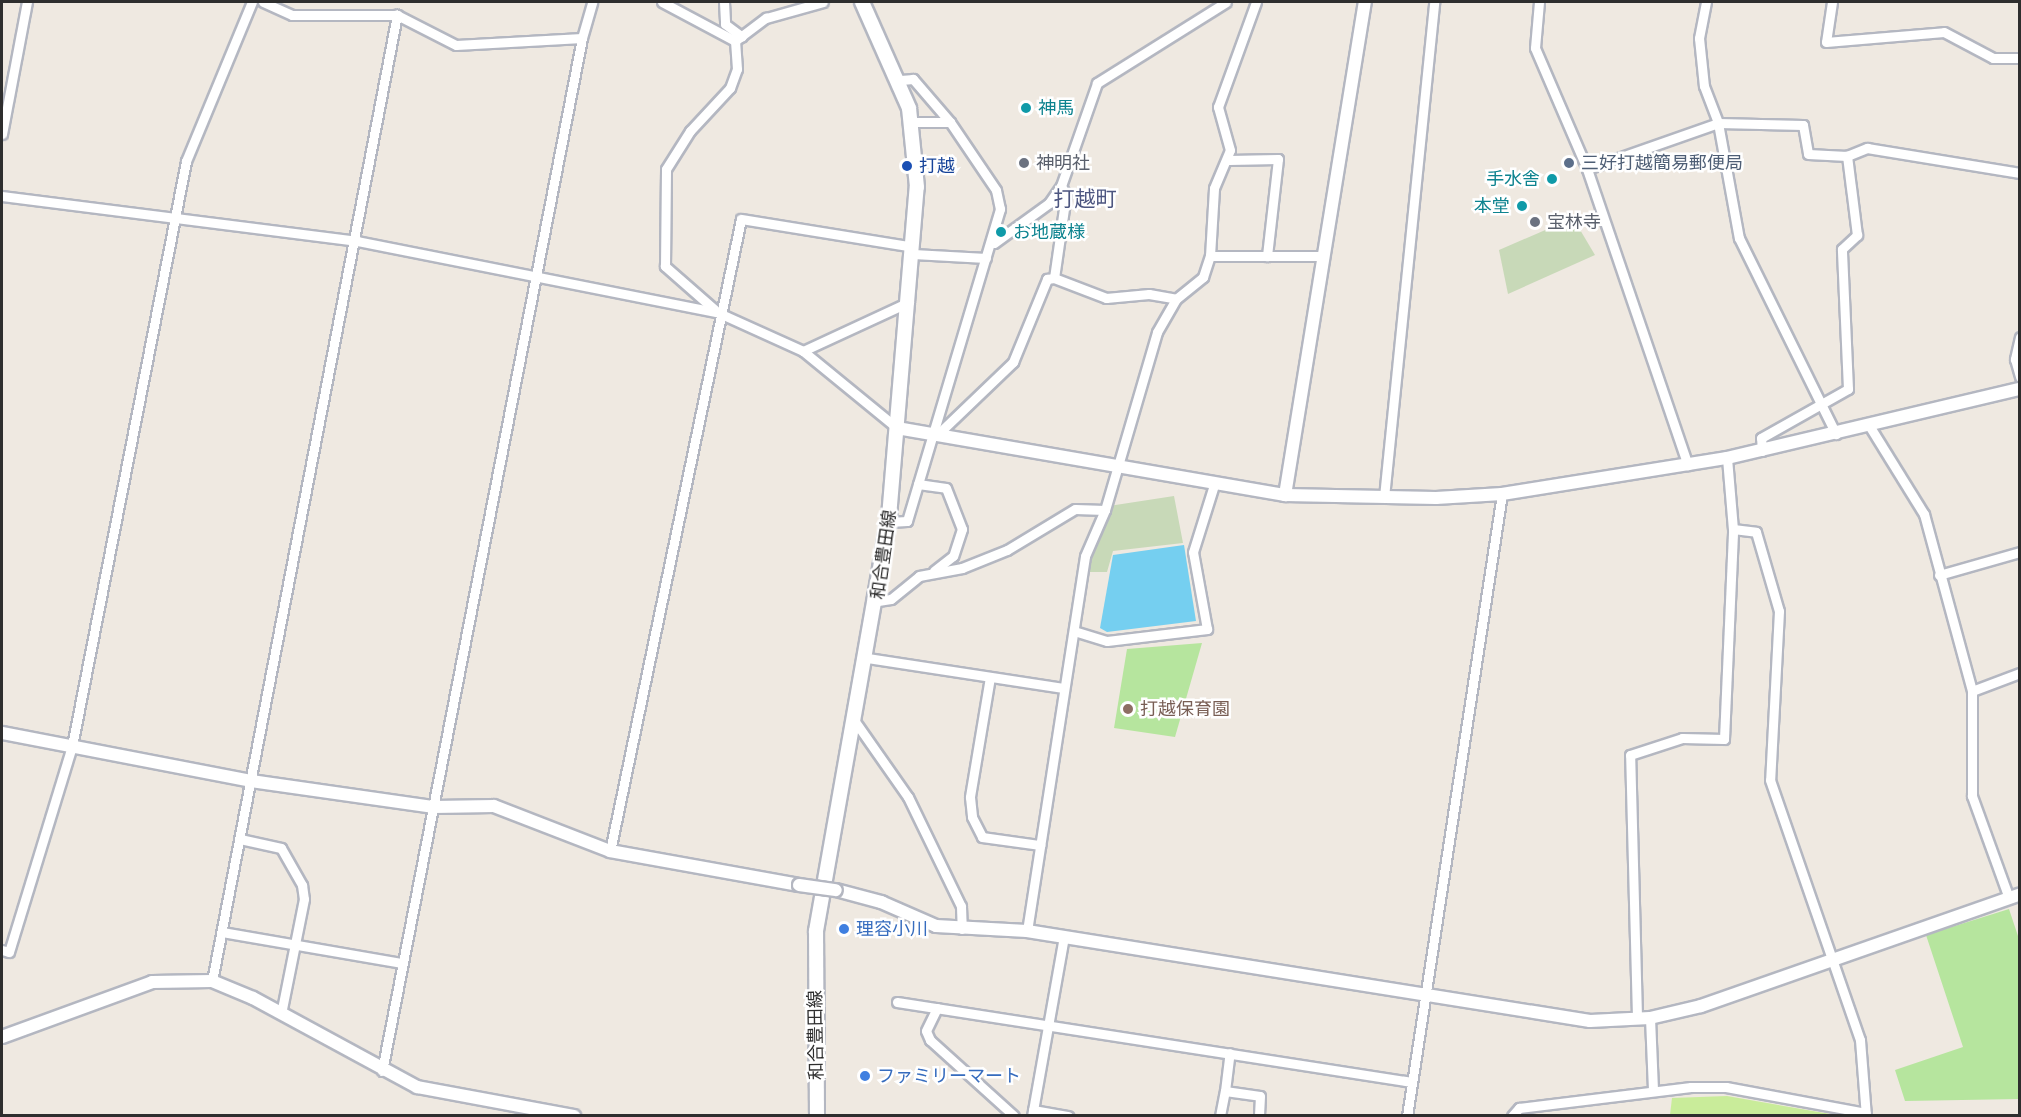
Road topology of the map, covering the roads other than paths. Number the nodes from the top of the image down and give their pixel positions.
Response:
1 (27, 2) edge
2 (252, 2) edge
3 (263, 2) edge
4 (592, 2) edge
5 (662, 2) edge
6 (724, 2) edge
7 (823, 2) edge
8 (862, 2) edge
9 (1226, 2) edge
10 (1256, 2) edge
11 (1365, 2) edge
12 (1434, 2) edge
13 (1539, 2) edge
14 (1706, 2) edge
15 (1832, 2) edge
16 (397, 15) junction
17 (582, 38) junction
18 (738, 39) junction
19 (2019, 58) edge
20 (900, 80) junction
21 (912, 122) junction
22 (950, 122) junction
23 (1718, 123) junction
24 (2, 134) edge
25 (1846, 156) junction
26 (1229, 160) junction
27 (1587, 169) junction
28 (2019, 173) edge
29 (1061, 186) junction
30 (2, 196) edge
31 (173, 221) junction
32 (998, 221) junction
33 (1009, 231) junction
34 (357, 241) junction
35 (994, 243) junction
36 (913, 251) junction
37 (1210, 256) junction
38 (1267, 256) junction
39 (1321, 256) junction
40 (986, 258) junction
41 (1054, 278) junction
42 (535, 280) junction
43 (1176, 299) junction
44 (909, 302) junction
45 (719, 313) junction
46 (2019, 337) edge
47 (803, 351) junction
48 (2019, 377) edge
49 (2019, 388) edge
50 (1824, 402) junction
51 (1870, 427) junction
52 (897, 428) junction
53 (936, 432) junction
54 (1836, 434) junction
55 (1762, 451) junction
56 (1727, 458) junction
57 (1688, 465) junction
58 (1118, 466) junction
59 (918, 484) junction
60 (1215, 485) junction
61 (1502, 494) junction
62 (1285, 495) junction
63 (1384, 497) junction
64 (1105, 510) junction
65 (889, 522) junction
66 (1733, 529) junction
67 (2019, 552) edge
68 (932, 573) junction
69 (1940, 575) junction
70 (878, 601) junction
71 (1074, 631) junction
72 (867, 658) junction
73 (2019, 673) edge
74 (990, 677) junction
75 (1064, 688) junction
76 (1972, 691) junction
77 (854, 720) junction
78 (2, 733) edge
79 (72, 746) junction
80 (251, 782) junction
81 (434, 807) junction
82 (240, 839) junction
83 (1040, 846) junction
84 (610, 851) junction
85 (2014, 896) edge
86 (962, 929) junction
87 (1027, 931) junction
88 (222, 932) junction
89 (1064, 936) junction
90 (295, 944) junction
91 (2, 950) edge
92 (1834, 958) junction
93 (402, 963) junction
94 (212, 981) junction
95 (1424, 994) junction
96 (897, 1002) dead end
97 (937, 1008) junction
98 (281, 1014) junction
99 (1637, 1017) junction
100 (1650, 1018) junction
101 (1046, 1024) junction
102 (2, 1037) edge
103 (1230, 1053) junction
104 (382, 1071) junction
105 (1412, 1082) junction
106 (1225, 1090) junction
107 (1653, 1091) junction
108 (1033, 1113) edge
109 (1866, 1114) edge
110 (574, 1116) edge
111 (818, 1116) edge
112 (1014, 1116) edge
113 (1068, 1116) edge
114 (1221, 1116) edge
115 (1259, 1116) edge
116 (1407, 1116) edge
117 (1512, 1116) edge

1 - 24 street
2 - 31 street
3 - 16 street
4 - 17 street
5 - 18 street
6 - 18 street
7 - 18 street
8 - 20 main road, 和合豊田線
9 - 29 street
10 - 26 street
11 - 39 street
12 - 63 street
13 - 27 street
14 - 23 street
15 - 19 street
16 - 17 street
16 - 34 street
17 - 42 street
18 - 45 street
20 - 21 main road, 和合豊田線
20 - 22 street
21 - 22 street
21 - 36 main road, 和合豊田線
22 - 32 street
23 - 25 street
23 - 27 street
23 - 50 street
25 - 28 street
25 - 50 street
26 - 37 street
26 - 38 street
27 - 57 street
29 - 33 street
29 - 41 street
30 - 31 street
31 - 34 street
31 - 79 street
32 - 33 street
32 - 35 street
33 - 35 street
34 - 42 street
34 - 80 street
35 - 40 street
36 - 40 street
36 - 44 main road, 和合豊田線
36 - 45 street
37 - 38 street
37 - 43 street
38 - 39 street
39 - 62 street
40 - 53 street
41 - 43 street
41 - 53 street
42 - 45 street
42 - 81 street
43 - 58 street
44 - 47 street
44 - 52 main road, 和合豊田線
45 - 47 street
45 - 84 street
46 - 48 street
47 - 52 street
49 - 51 street
50 - 54 street
50 - 55 street
51 - 54 street
51 - 69 street
52 - 53 street
52 - 65 main road, 和合豊田線
53 - 58 street
53 - 59 street
54 - 55 street
55 - 56 street
56 - 57 street
56 - 66 street
57 - 61 street
58 - 60 street
58 - 64 street
59 - 65 street
59 - 68 street
60 - 62 street
60 - 71 street
61 - 63 street
61 - 95 street
62 - 63 street
64 - 68 street
64 - 71 street
65 - 70 main road, 和合豊田線
66 - 92 street
66 - 99 street
67 - 69 street
68 - 70 street
69 - 76 street
70 - 72 main road, 和合豊田線
71 - 75 street
72 - 74 street
72 - 77 main road, 和合豊田線
73 - 76 street
74 - 75 street
74 - 83 street
75 - 83 street
76 - 85 street
77 - 86 street
77 - 111 main road, 和合豊田線
78 - 79 street
79 - 80 street
79 - 91 street
80 - 81 street
80 - 82 street
81 - 84 street
81 - 93 street
82 - 88 street
82 - 90 street
83 - 87 street
84 - 86 street, bridge
85 - 92 street
86 - 87 street
87 - 89 street
88 - 90 street
88 - 94 street
89 - 95 street
89 - 101 street
90 - 93 street
90 - 98 street
92 - 100 street
92 - 109 street
93 - 104 street
94 - 98 street
94 - 102 street
95 - 99 street
95 - 105 street
96 - 97 street
97 - 101 street
97 - 112 street
98 - 104 street
99 - 100 street
100 - 107 street
101 - 103 street
101 - 108 street
103 - 105 street
103 - 106 street
104 - 110 street
105 - 116 street
106 - 114 street
106 - 115 street
107 - 109 street
107 - 117 street
108 - 113 street

